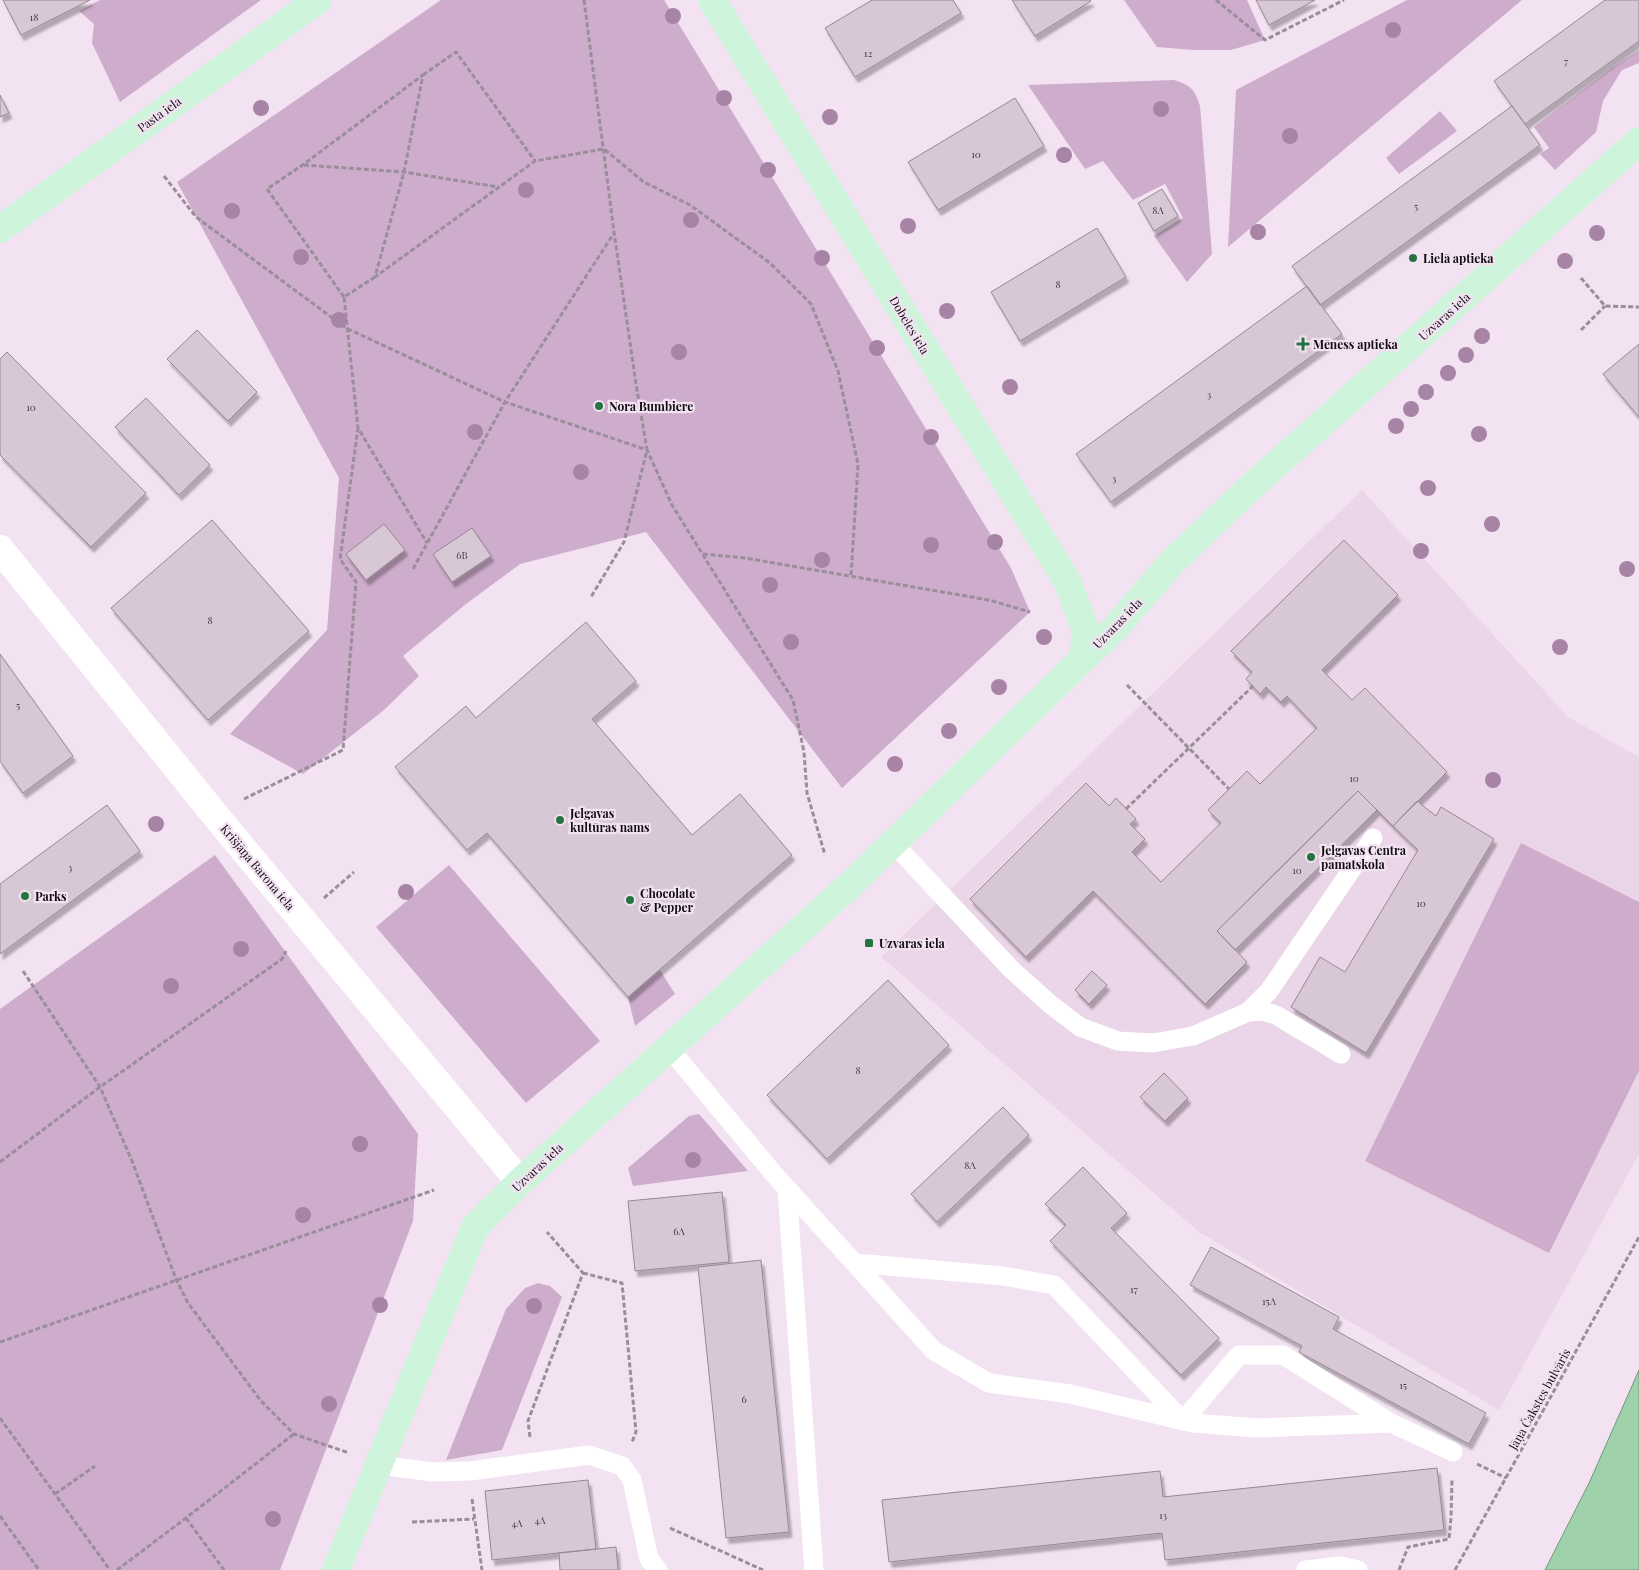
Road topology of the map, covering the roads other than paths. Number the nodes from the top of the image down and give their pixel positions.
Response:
1 (318, 0) edge
2 (712, 0) edge
3 (1639, 141) edge
4 (0, 229) edge
5 (0, 549) edge
6 (1082, 658) junction
7 (1373, 838) dead end
8 (894, 844) junction
9 (1248, 1012) junction
10 (669, 1048) junction
11 (1341, 1054) dead end
12 (520, 1182) junction
13 (787, 1188) junction
14 (855, 1263) junction
15 (1183, 1421) junction
16 (1391, 1423) junction
17 (1453, 1452) road end
18 (379, 1465) junction
19 (652, 1566) edge
20 (336, 1570) edge
21 (814, 1570) edge
22 (1306, 1570) edge
23 (1358, 1570) edge

1 - 4 main road, Pasta iela
2 - 6 main road, Dobeles iela
3 - 6 main road, Uzvaras iela
5 - 12 street, Krišjāņa Barona iela
6 - 8 main road, Uzvaras iela
7 - 9 lane
8 - 9 lane
8 - 10 main road, Uzvaras iela
9 - 11 lane
10 - 12 main road, Uzvaras iela
10 - 13 lane
12 - 18 main road, Uzvaras iela
13 - 14 lane
13 - 21 lane
14 - 15 lane
14 - 15 lane
15 - 16 lane
15 - 16 lane
16 - 17 lane
18 - 19 lane
18 - 20 main road, Uzvaras iela
22 - 23 lane

